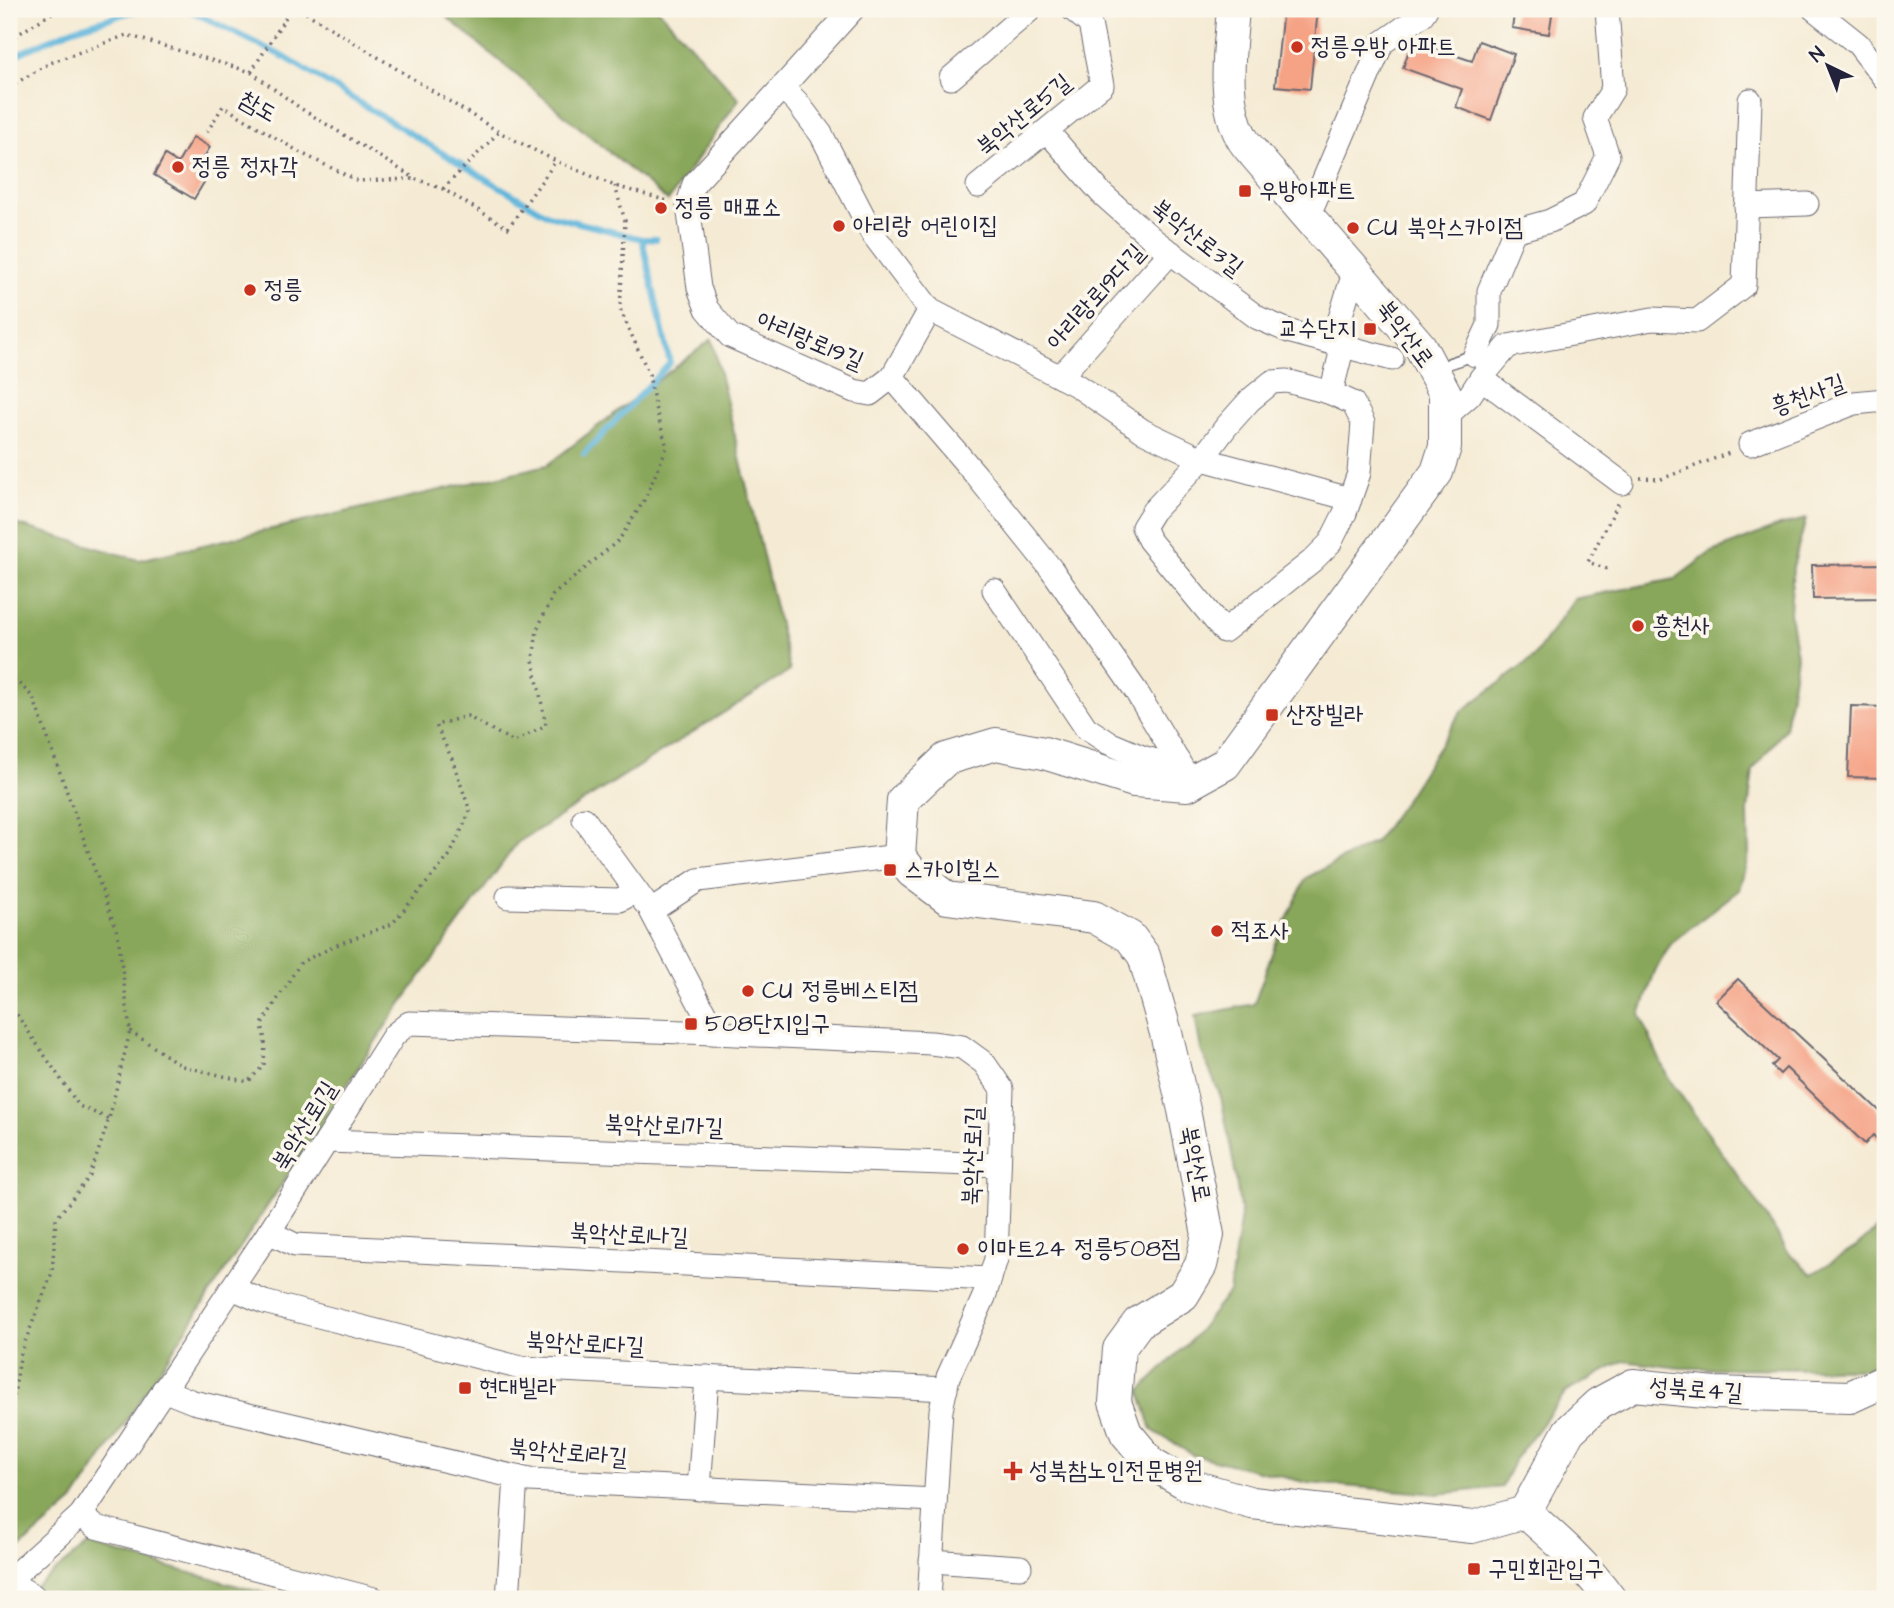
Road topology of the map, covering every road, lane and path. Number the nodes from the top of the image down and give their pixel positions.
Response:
1 (58, 9) edge
2 (291, 9) edge
3 (300, 9) edge
4 (853, 9) edge
5 (1031, 9) edge
6 (1072, 9) edge
7 (1233, 9) edge
8 (1426, 9) edge
9 (1607, 9) edge
10 (1829, 13) edge
11 (9, 40) edge
12 (251, 72) junction
13 (951, 78) dead end
14 (1885, 79) edge
15 (9, 86) edge
16 (782, 87) junction
17 (1750, 100) dead end
18 (1046, 131) junction
19 (207, 132) dead end
20 (499, 132) junction
21 (556, 161) junction
22 (416, 179) junction
23 (615, 186) junction
24 (978, 186) dead end
25 (443, 189) junction
26 (1807, 204) dead end
27 (688, 205) junction
28 (1746, 206) junction
29 (1308, 217) junction
30 (1171, 252) junction
31 (1359, 275) junction
32 (930, 310) junction
33 (1343, 345) junction
34 (1508, 346) junction
35 (1475, 355) junction
36 (1398, 360) dead end
37 (1450, 363) dead end
38 (892, 377) junction
39 (1059, 377) junction
40 (1481, 378) junction
41 (1331, 393) junction
42 (1885, 400) edge
43 (1445, 417) junction
44 (1750, 444) joint
45 (1202, 458) junction
46 (1624, 487) junction
47 (1350, 499) junction
48 (1607, 569) dead end
49 (994, 590) dead end
50 (9, 674) edge
51 (1183, 773) junction
52 (584, 819) dead end
53 (899, 856) junction
54 (636, 891) junction
55 (508, 897) dead end
56 (650, 911) junction
57 (9, 1003) edge
58 (130, 1031) junction
59 (715, 1033) junction
60 (109, 1119) junction
61 (327, 1141) junction
62 (999, 1165) junction
63 (270, 1232) junction
64 (990, 1279) junction
65 (232, 1288) junction
66 (706, 1377) junction
67 (1885, 1381) edge
68 (946, 1389) junction
69 (163, 1390) junction
70 (9, 1414) edge
71 (516, 1477) junction
72 (699, 1489) junction
73 (935, 1500) junction
74 (1525, 1512) junction
75 (81, 1515) junction
76 (931, 1561) junction
77 (1020, 1567) dead end
78 (9, 1580) edge
79 (9, 1587) edge
80 (30, 1599) edge
81 (374, 1599) edge
82 (508, 1599) edge
83 (929, 1599) edge
84 (1609, 1599) edge

1 - 11 path
2 - 12 path
3 - 20 path
4 - 16 street
5 - 13 street
6 - 18 street, 북악산로5길
7 - 29 street, 북악산로
8 - 29 street
9 - 35 street
10 - 14 street
12 - 15 path
12 - 22 path
16 - 27 street
16 - 32 street, 아리랑로19다길
17 - 28 street
18 - 24 street, 북악산로5길
18 - 30 street, 북악산로3길
19 - 22 path, 참도
20 - 21 path
20 - 25 path
21 - 23 path
21 - 25 path
22 - 25 path
23 - 27 path
23 - 58 path
26 - 28 street
27 - 38 street, 아리랑로19길
28 - 34 street
29 - 31 street, 북악산로
30 - 33 street, 북악산로3길
30 - 39 street, 아리랑로19다길
31 - 33 street
31 - 43 street, 북악산로
32 - 38 street, 아리랑로19길
32 - 39 street, 아리랑로19다길
33 - 36 street, 북악산로3길
33 - 41 street
34 - 35 lane
34 - 40 street
35 - 37 lane
38 - 51 street
39 - 45 street, 아리랑로19다길
40 - 43 street
40 - 46 street
41 - 45 street
41 - 47 street
42 - 44 street, 흥천사길
43 - 51 street, 북악산로
44 - 46 path
45 - 47 street, 아리랑로19다길
45 - 47 street
46 - 48 path
49 - 51 street
50 - 58 path
51 - 53 street
52 - 54 street
53 - 56 street
53 - 74 street, 북악산로
54 - 55 street
54 - 56 street
56 - 59 street
57 - 60 path
58 - 60 path
59 - 61 street, 북악산로1길
59 - 62 street, 북악산로1길
60 - 70 path
61 - 62 street, 북악산로1가길
61 - 63 street, 북악산로1길
62 - 64 street, 북악산로1길
63 - 64 street, 북악산로1나길
63 - 65 street, 북악산로1길
64 - 68 street, 북악산로1길
65 - 66 street, 북악산로1다길
65 - 69 street, 북악산로1길
66 - 68 street, 북악산로1다길
66 - 72 street
67 - 74 street, 성북로4길
68 - 73 street, 북악산로1길
69 - 71 street, 북악산로1라길
69 - 75 street, 북악산로1길
71 - 72 street, 북악산로1라길
71 - 82 street
72 - 73 street, 북악산로1라길
73 - 76 street, 북악산로1길
74 - 84 street
75 - 78 street, 북악산로1길
75 - 81 street
76 - 77 street
76 - 83 street, 북악산로1길
79 - 80 street

